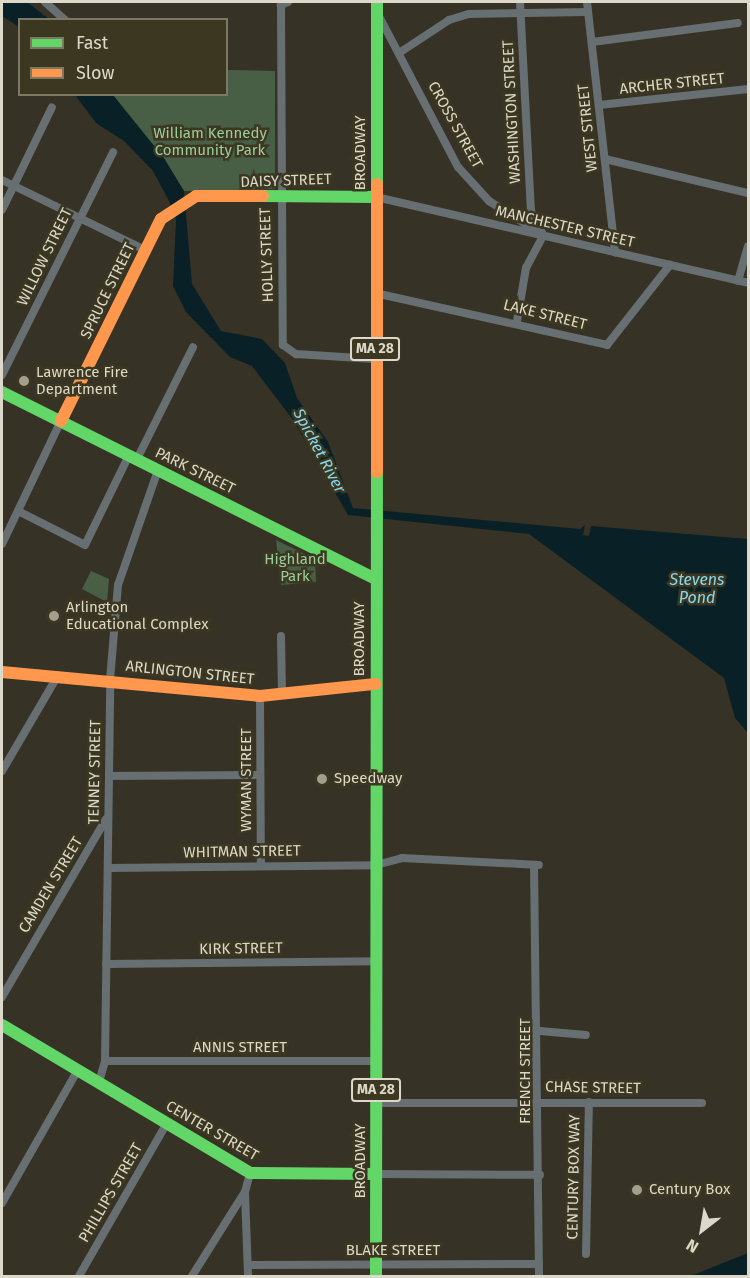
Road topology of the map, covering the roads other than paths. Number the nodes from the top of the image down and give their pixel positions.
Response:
1 (45, 2) edge
2 (370, 2) edge
3 (520, 2) edge
4 (587, 2) edge
5 (282, 3) edge
6 (377, 8) edge
7 (588, 12) junction
8 (521, 13) junction
9 (63, 18) edge
10 (738, 23) dead end
11 (592, 42) junction
12 (399, 53) junction
13 (748, 89) edge
14 (599, 105) junction
15 (52, 107) dead end
16 (114, 152) dead end
17 (605, 159) junction
18 (2, 180) edge
19 (14, 186) junction
20 (748, 193) edge
21 (196, 196) joint
22 (279, 196) junction
23 (376, 197) junction
24 (2, 210) edge
25 (79, 218) junction
26 (543, 236) junction
27 (748, 246) edge
28 (145, 250) junction
29 (615, 252) junction
30 (670, 266) junction
31 (738, 281) junction
32 (748, 283) edge
33 (375, 293) junction
34 (517, 321) junction
35 (193, 347) dead end
36 (375, 359) junction
37 (2, 375) edge
38 (2, 392) edge
39 (61, 421) junction
40 (133, 457) junction
41 (158, 470) junction
42 (18, 511) junction
43 (2, 544) edge
44 (375, 579) junction
45 (281, 636) dead end
46 (2, 672) edge
47 (58, 675) junction
48 (110, 680) junction
49 (375, 684) junction
50 (282, 695) junction
51 (260, 696) junction
52 (2, 771) edge
53 (260, 775) junction
54 (109, 776) junction
55 (106, 819) junction
56 (261, 865) junction
57 (537, 865) joint
58 (376, 866) junction
59 (108, 868) junction
60 (376, 960) junction
61 (106, 964) junction
62 (2, 997) edge
63 (2, 1025) edge
64 (540, 1031) junction
65 (586, 1035) dead end
66 (105, 1061) junction
67 (376, 1061) junction
68 (78, 1070) junction
69 (99, 1082) junction
70 (540, 1100) junction
71 (589, 1102) junction
72 (376, 1103) junction
73 (702, 1103) dead end
74 (167, 1123) junction
75 (250, 1173) junction
76 (376, 1174) junction
77 (540, 1175) junction
78 (245, 1192) junction
79 (2, 1203) edge
80 (586, 1254) dead end
81 (539, 1264) junction
82 (248, 1265) junction
83 (376, 1271) edge
84 (79, 1276) edge
85 (192, 1276) edge
86 (248, 1276) edge
87 (539, 1276) edge

1 - 9 street
2 - 6 main road, CROSS STREET
3 - 8 street, WASHINGTON STREET
4 - 7 street, WEST STREET
5 - 22 street, HOLLY STREET
6 - 12 street, CROSS STREET
6 - 23 main road, BROADWAY / MA 28
7 - 8 street
7 - 11 street, WEST STREET
8 - 12 street
8 - 26 street, WASHINGTON STREET
10 - 11 street
11 - 14 street, WEST STREET
12 - 26 street, CROSS STREET
13 - 14 street, ARCHER STREET
14 - 17 street, WEST STREET
15 - 19 street
16 - 25 street, WILLOW STREET
17 - 20 street
17 - 29 street, WEST STREET
18 - 19 street
19 - 24 street
19 - 25 street
21 - 22 main road, DAISY STREET
21 - 28 main road, SPRUCE STREET
22 - 23 main road, DAISY STREET
22 - 36 street, HOLLY STREET
23 - 26 street, MANCHESTER STREET
23 - 33 main road, BROADWAY / MA 28
25 - 28 street
25 - 37 street, WILLOW STREET
26 - 29 street, MANCHESTER STREET
26 - 34 street
27 - 31 street
28 - 39 main road, SPRUCE STREET
29 - 30 street, MANCHESTER STREET
30 - 31 street, MANCHESTER STREET
30 - 34 street, LAKE STREET
31 - 32 street, MANCHESTER STREET
33 - 34 street, LAKE STREET
33 - 36 main road, BROADWAY / MA 28
35 - 40 street
36 - 44 main road, BROADWAY / MA 28
38 - 39 main road, PARK STREET
39 - 40 main road, PARK STREET
39 - 42 street, SPRUCE STREET
40 - 41 main road, PARK STREET
40 - 42 street
41 - 44 main road, PARK STREET
41 - 48 street, TENNEY STREET
42 - 43 street, SPRUCE STREET
44 - 49 main road, BROADWAY / MA 28
45 - 50 street
46 - 47 main road, ARLINGTON STREET
47 - 48 main road, ARLINGTON STREET
47 - 52 street
48 - 51 main road, ARLINGTON STREET
48 - 54 street, TENNEY STREET
49 - 50 main road, ARLINGTON STREET
49 - 58 main road, BROADWAY / MA 28
50 - 51 main road, ARLINGTON STREET
51 - 53 street, WYMAN STREET
53 - 54 street
53 - 56 street, WYMAN STREET
54 - 55 street, TENNEY STREET
55 - 59 street, TENNEY STREET
55 - 62 street, CAMDEN STREET
56 - 58 street, WHITMAN STREET
56 - 59 street, WHITMAN STREET
57 - 58 street, WHITMAN STREET
57 - 64 street, FRENCH STREET
58 - 60 main road, BROADWAY / MA 28
59 - 61 street, TENNEY STREET
60 - 61 street, KIRK STREET
60 - 67 main road, BROADWAY / MA 28
61 - 66 street, TENNEY STREET
63 - 68 main road, CENTER STREET
64 - 65 street
64 - 70 street, FRENCH STREET
66 - 67 street, ANNIS STREET
66 - 69 street, TENNEY STREET
67 - 72 main road, BROADWAY / MA 28
68 - 69 main road, CENTER STREET
68 - 79 street
69 - 74 main road, CENTER STREET
70 - 71 street, CHASE STREET
70 - 72 street, CHASE STREET
70 - 77 street, FRENCH STREET
71 - 73 street, CHASE STREET
71 - 80 street, CENTURY BOX WAY
72 - 76 main road, BROADWAY / MA 28
74 - 75 main road, CENTER STREET
74 - 84 street, PHILLIPS STREET
75 - 76 main road, CENTER STREET
75 - 78 street
76 - 77 street, CENTER STREET
76 - 83 main road, BROADWAY / MA 28
77 - 81 street, FRENCH STREET
78 - 82 street
78 - 85 street
81 - 83 street, BLAKE STREET
81 - 87 street, FRENCH STREET
82 - 83 street, BLAKE STREET
82 - 86 street

